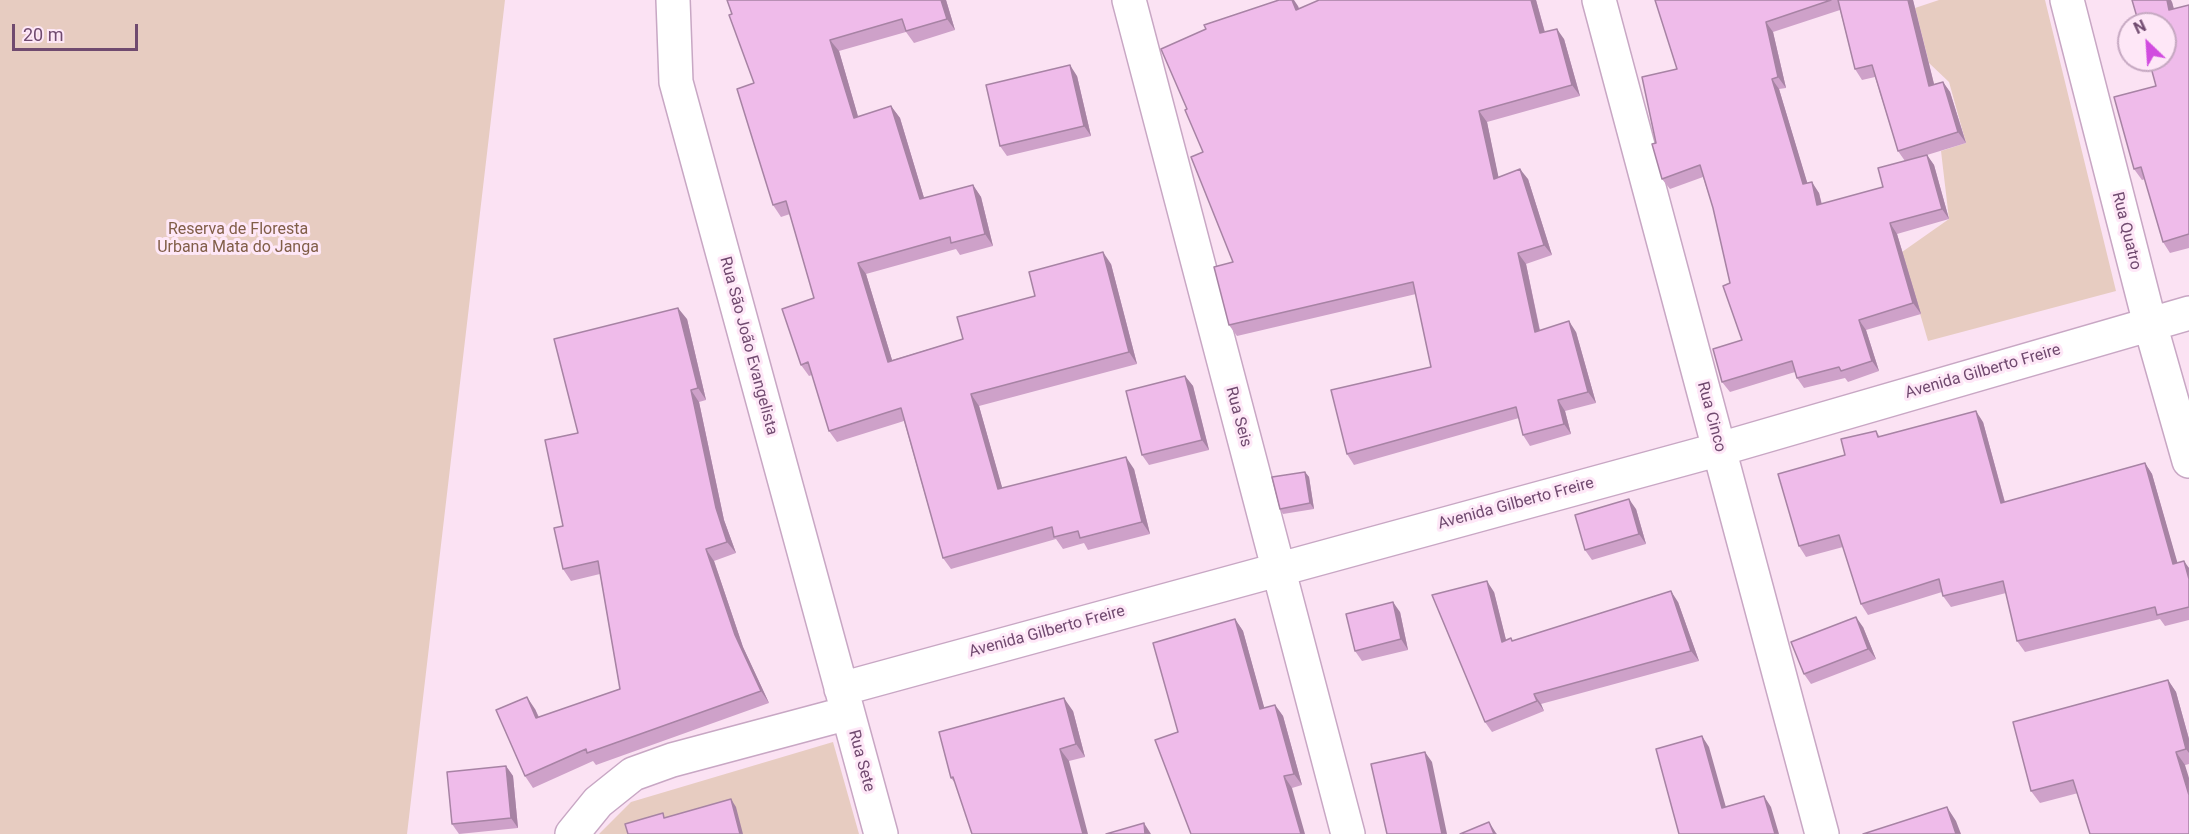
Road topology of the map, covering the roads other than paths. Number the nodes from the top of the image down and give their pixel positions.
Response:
1 (673, 0) edge
2 (1129, 0) edge
3 (1599, 0) edge
4 (2067, 0) edge
5 (2189, 313) edge
6 (2150, 324) junction
7 (1720, 448) junction
8 (2189, 462) edge
9 (1277, 568) junction
10 (844, 701) junction
11 (572, 834) edge
12 (880, 834) edge
13 (1348, 834) edge
14 (1822, 834) edge

1 - 10 street, Rua São João Evangelista
2 - 9 street, Rua Seis
3 - 7 street, Rua Cinco
4 - 6 street, Rua Quatro
5 - 6 street, Avenida Gilberto Freire
6 - 7 street, Avenida Gilberto Freire
6 - 8 street, Rua Quatro
7 - 9 street, Avenida Gilberto Freire
7 - 14 street, Rua Cinco
9 - 10 street, Avenida Gilberto Freire
9 - 13 street, Rua Seis
10 - 11 street, Avenida Gilberto Freire
10 - 12 street, Rua Sete

